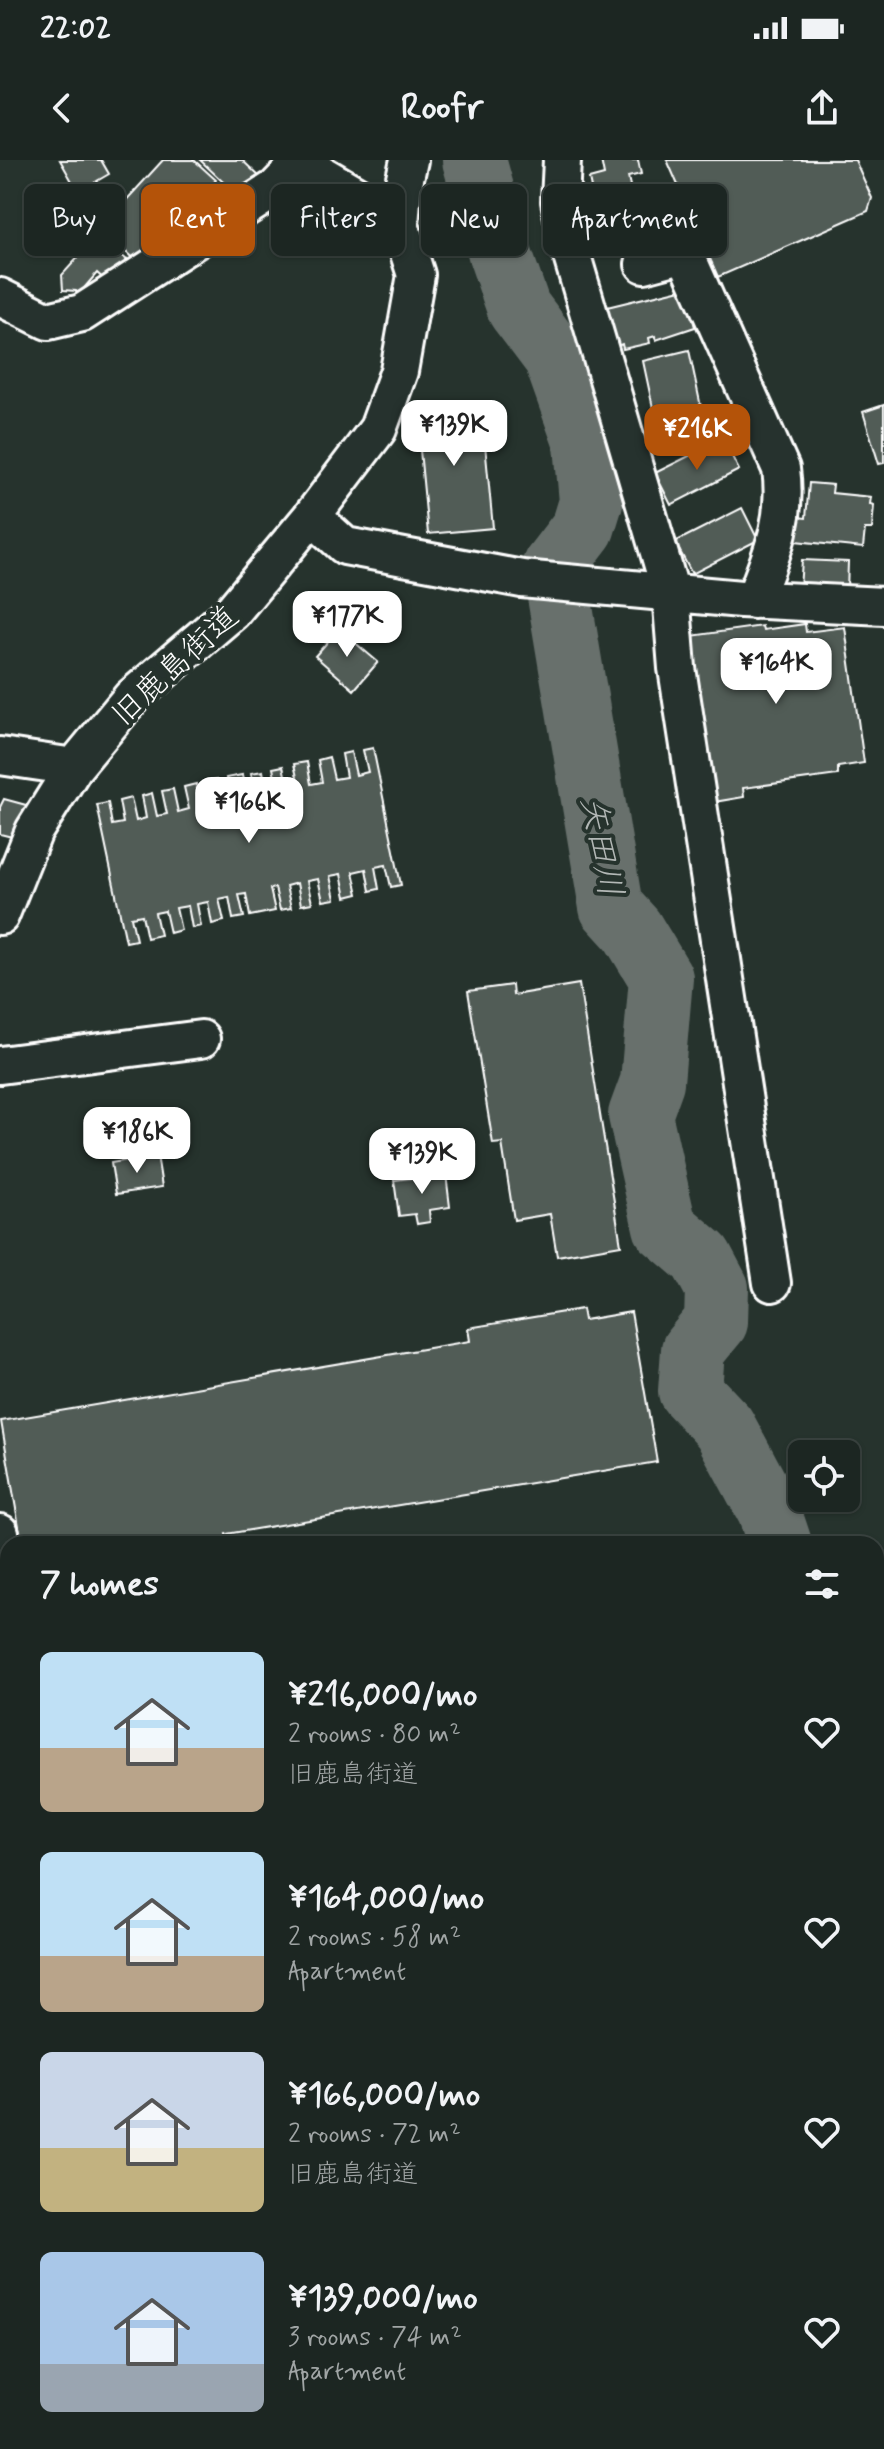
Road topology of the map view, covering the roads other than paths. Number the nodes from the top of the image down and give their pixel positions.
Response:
1 (409, 160) edge
2 (562, 160) edge
3 (299, 161) edge
4 (338, 184) edge
5 (404, 184) edge
6 (405, 241) edge
7 (644, 264) dead end
8 (0, 297) edge
9 (312, 516) junction
10 (660, 593) junction
11 (879, 597) edge
12 (754, 600) junction
13 (0, 756) edge
14 (74, 767) junction
15 (0, 916) edge
16 (201, 1039) dead end
17 (0, 1065) edge
18 (772, 1283) dead end

1 - 5 street
2 - 10 street
3 - 4 street
3 - 8 street
6 - 9 street, 旧鹿島街道
7 - 12 street
9 - 10 street
9 - 14 street, 旧鹿島街道
10 - 12 street
10 - 18 street
11 - 12 street
13 - 14 street
14 - 15 street, 旧鹿島街道
16 - 17 street

